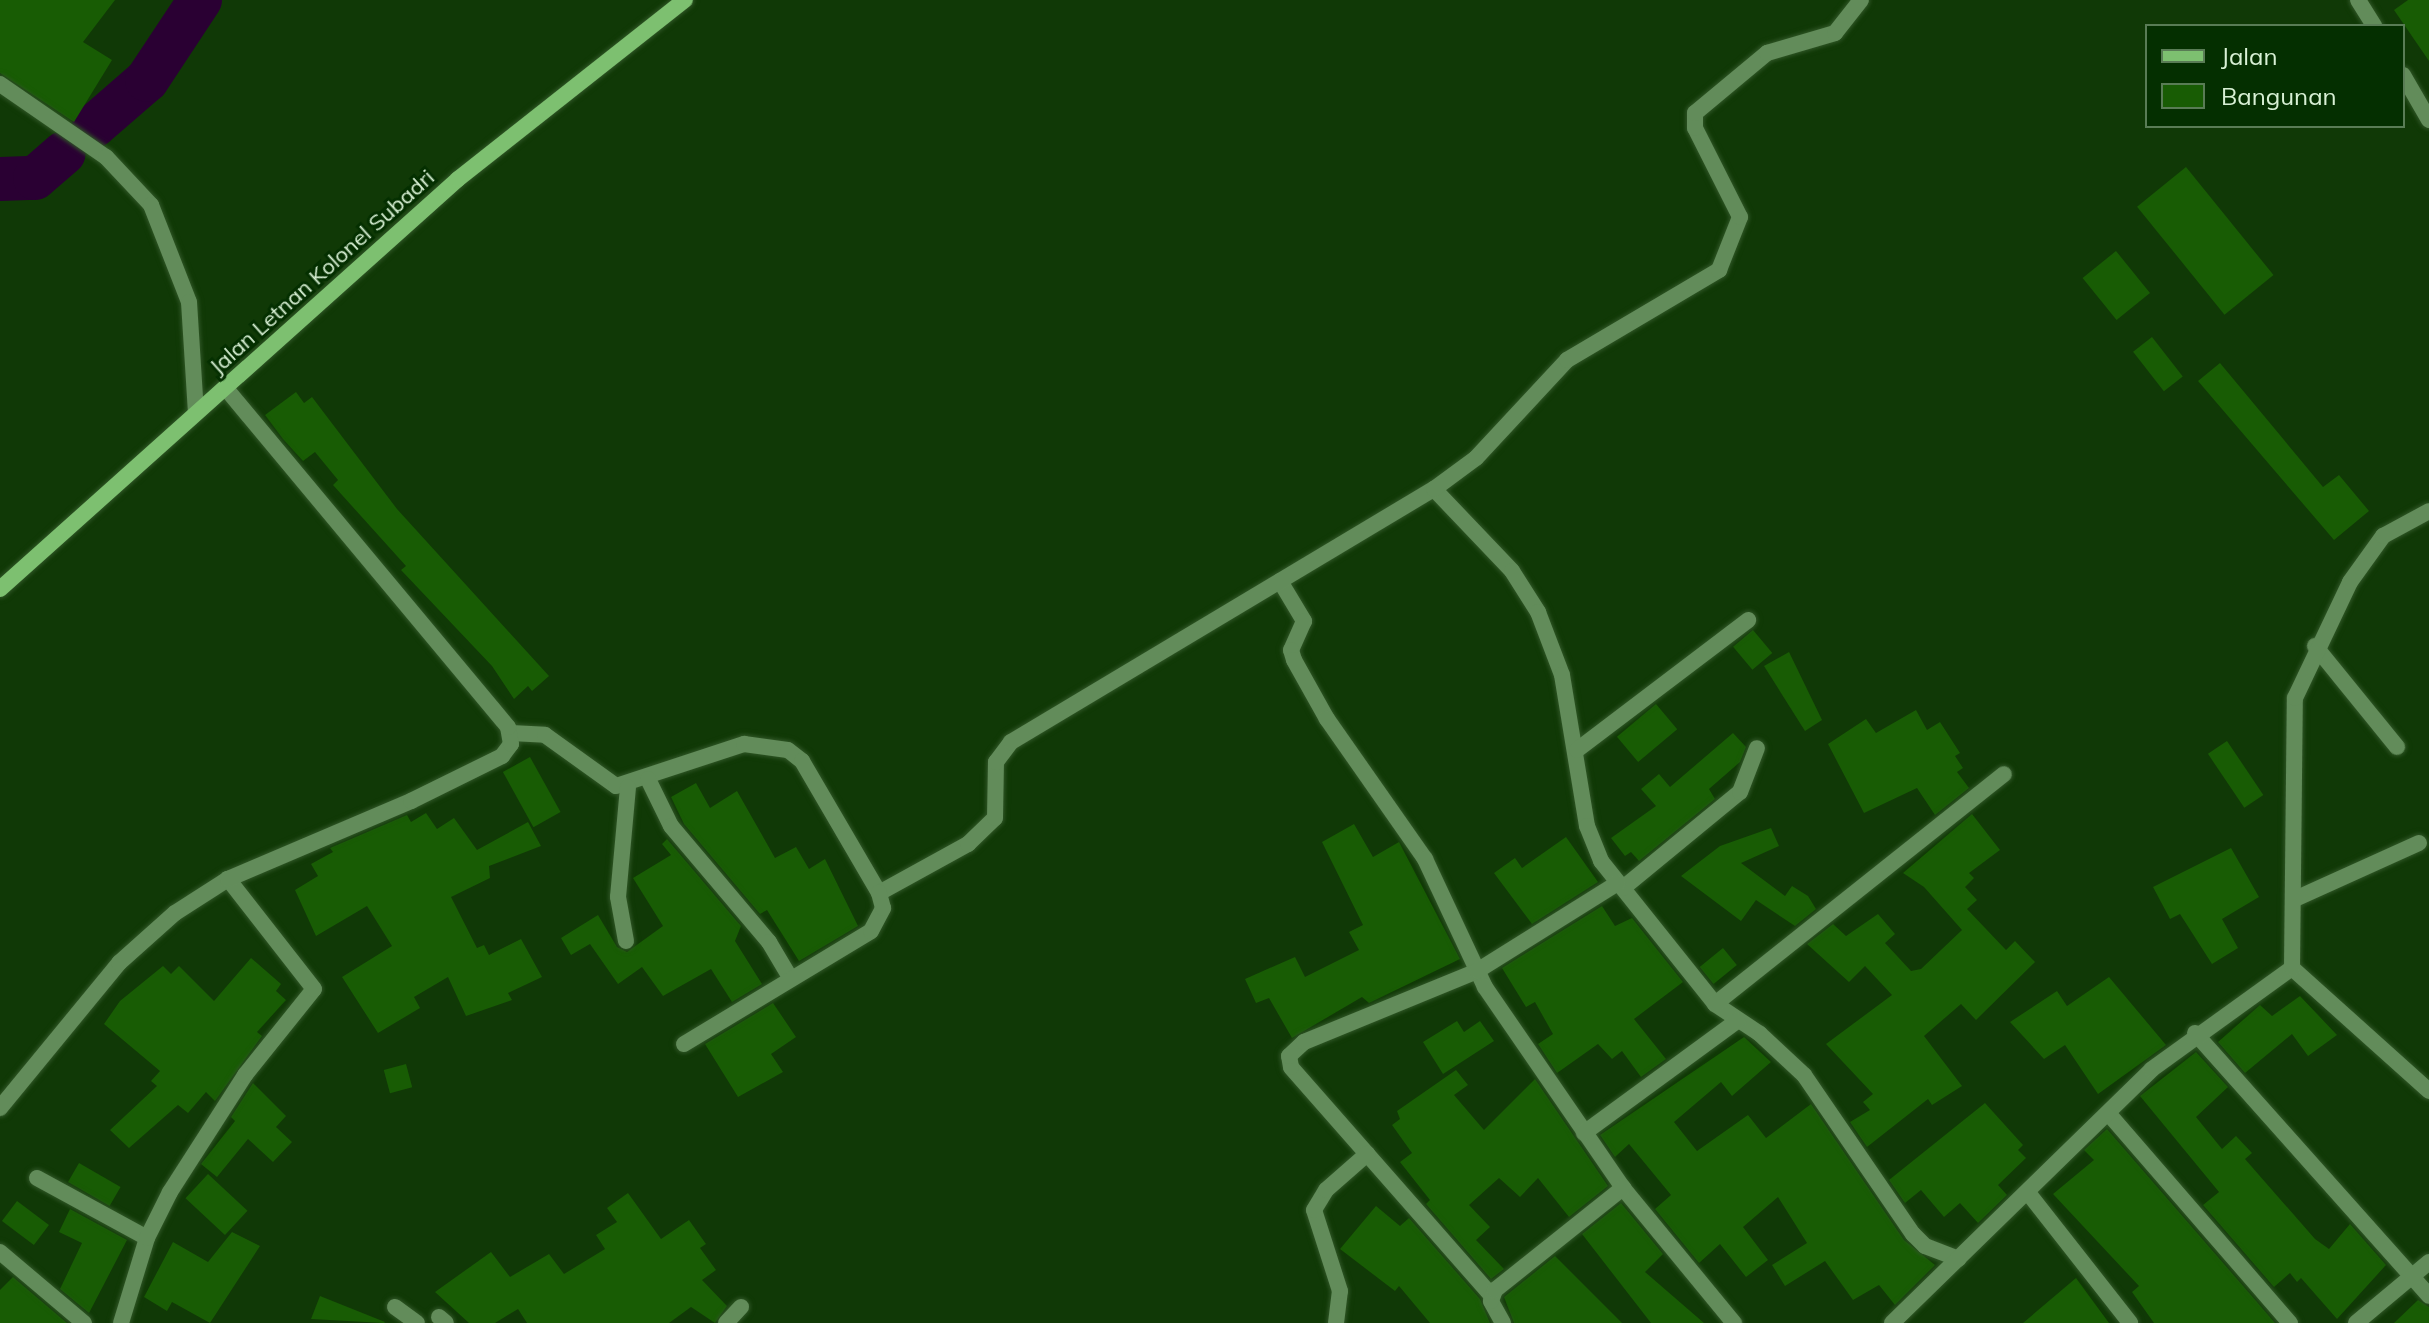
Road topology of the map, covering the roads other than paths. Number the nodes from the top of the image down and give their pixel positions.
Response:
1 (685, 0) edge
2 (1861, 0) edge
3 (2358, 0) edge
4 (2373, 24) edge
5 (2405, 78) edge
6 (0, 84) edge
7 (2429, 120) edge
8 (226, 388) junction
9 (196, 412) junction
10 (1434, 489) junction
11 (2429, 511) edge
12 (1280, 581) junction
13 (0, 589) edge
14 (1748, 620) dead end
15 (2315, 646) junction
16 (511, 733) junction
17 (2397, 747) dead end
18 (1757, 748) dead end
19 (1577, 750) junction
20 (2004, 774) dead end
21 (648, 779) junction
22 (628, 787) junction
23 (2419, 843) dead end
24 (228, 879) junction
25 (1620, 886) junction
26 (879, 893) junction
27 (2295, 899) junction
28 (626, 941) dead end
29 (2292, 968) junction
30 (1477, 971) junction
31 (791, 979) junction
32 (1715, 1004) junction
33 (1737, 1021) junction
34 (2195, 1033) junction
35 (684, 1044) dead end
36 (2429, 1091) edge
37 (0, 1108) edge
38 (2108, 1113) junction
39 (1584, 1133) junction
40 (1367, 1154) junction
41 (37, 1178) dead end
42 (1623, 1188) junction
43 (2029, 1194) junction
44 (147, 1238) junction
45 (0, 1252) edge
46 (1959, 1259) junction
47 (2429, 1262) edge
48 (2410, 1277) junction
49 (1491, 1295) junction
50 (2429, 1296) edge
51 (395, 1307) dead end
52 (741, 1307) dead end
53 (2127, 1322) edge
54 (84, 1323) edge
55 (121, 1323) edge
56 (417, 1323) edge
57 (726, 1323) edge
58 (1336, 1323) edge
59 (1503, 1323) edge
60 (1734, 1323) edge
61 (1892, 1323) edge
62 (2290, 1323) edge
63 (2356, 1323) edge

1 - 8 main road, Jalan Letnan Kolonel Subadri
2 - 10 street
3 - 4 street
5 - 7 street
6 - 9 street
8 - 9 main road, Jalan Letnan Kolonel Subadri
8 - 16 street
9 - 13 main road, Jalan Letnan Kolonel Subadri
10 - 12 street
10 - 19 street
11 - 15 street
12 - 26 street
12 - 30 street
14 - 19 street
15 - 17 street
15 - 27 street
16 - 22 street
16 - 24 street
18 - 25 street
19 - 25 street
20 - 32 street
21 - 22 street
21 - 26 street
21 - 31 street
22 - 28 street
23 - 27 street
24 - 37 street
24 - 44 street
25 - 30 street
25 - 32 street
26 - 31 street
27 - 29 street
29 - 34 street
29 - 36 street
30 - 39 street
30 - 40 street
31 - 35 street
32 - 33 street
33 - 39 street
33 - 46 street
34 - 38 street
34 - 48 street
38 - 43 street
38 - 62 street
39 - 42 street
40 - 49 street
40 - 58 street
41 - 44 street
42 - 49 street
42 - 60 street
43 - 46 street
43 - 53 street
44 - 55 street
45 - 54 street
46 - 61 street
47 - 48 street
48 - 50 street
48 - 63 street
49 - 59 street
51 - 56 street
52 - 57 street

